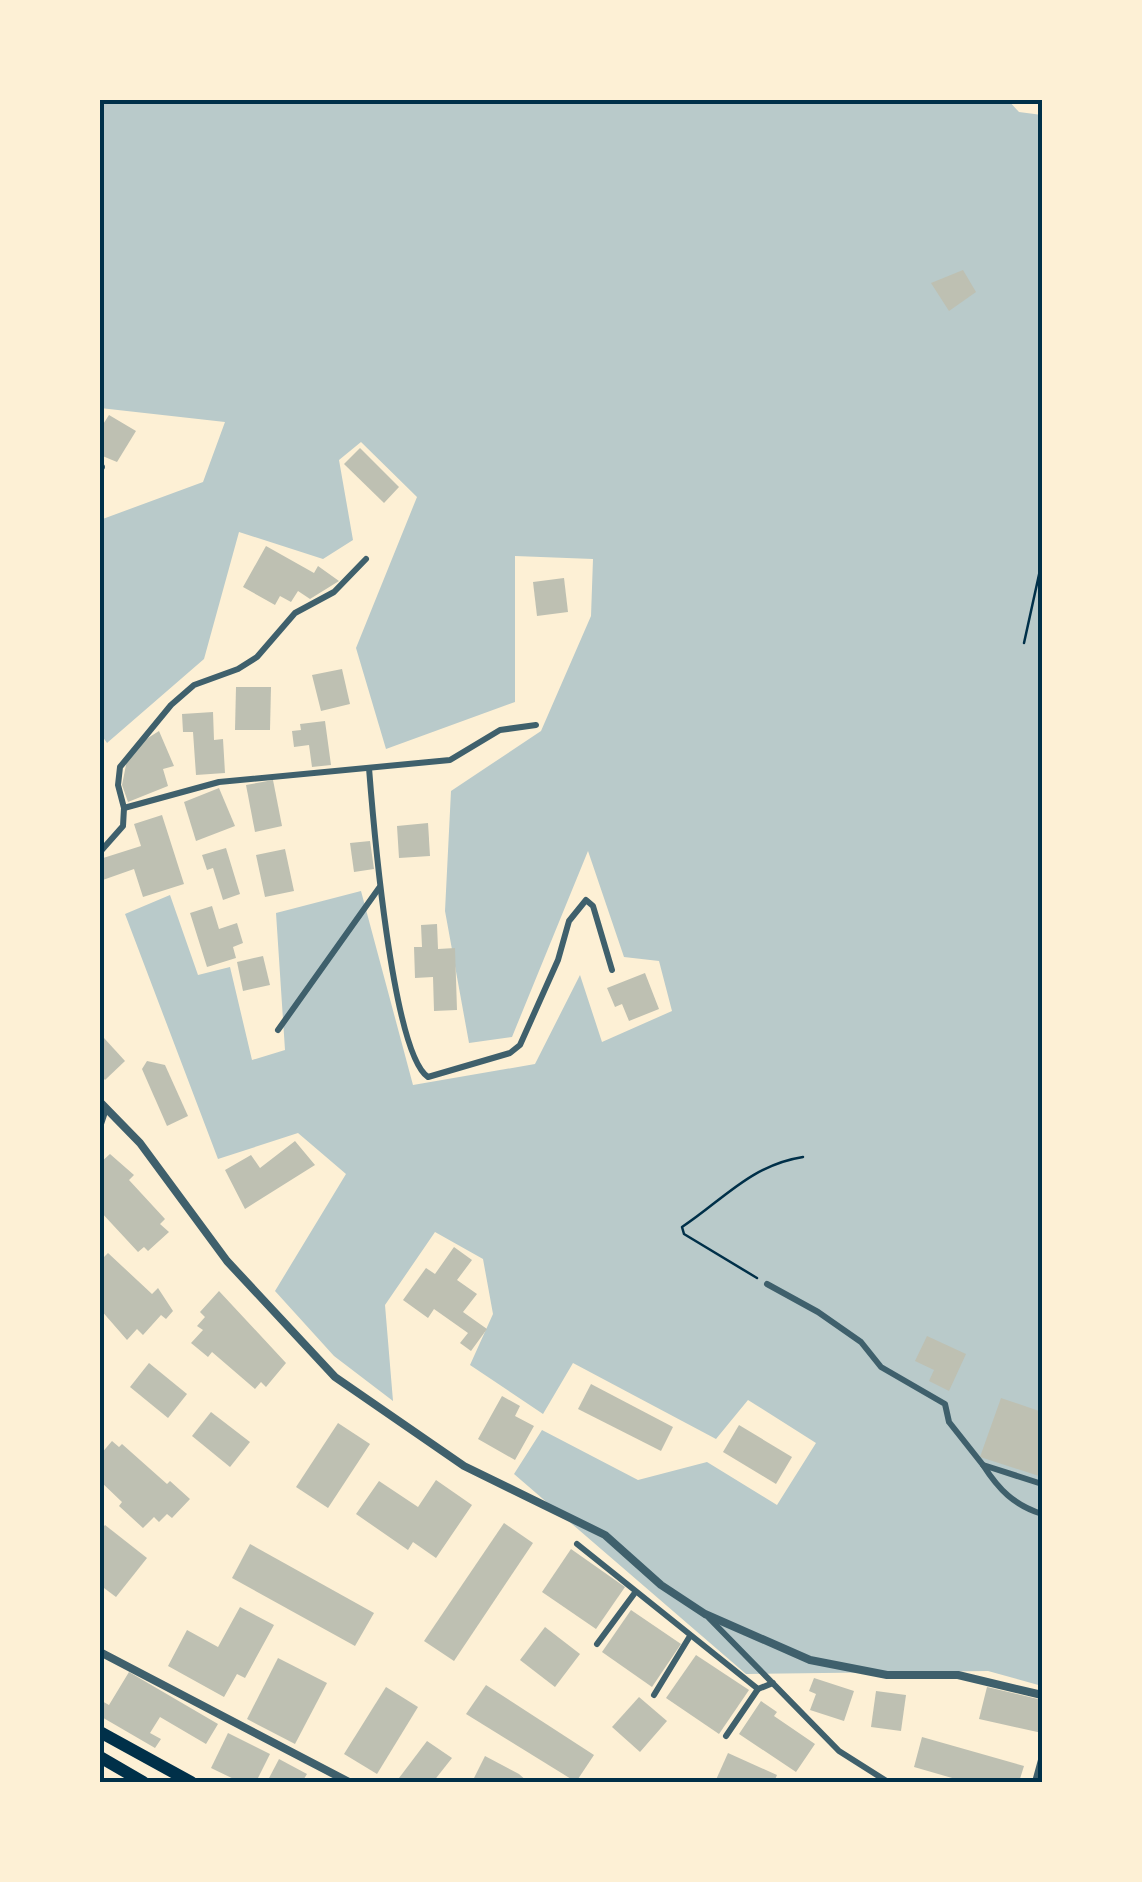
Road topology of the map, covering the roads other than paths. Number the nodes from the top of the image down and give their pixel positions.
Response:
1 (366, 559) dead end
2 (536, 725) dead end
3 (369, 768) junction
4 (124, 808) junction
5 (100, 852) edge
6 (379, 888) junction
7 (612, 970) dead end
8 (278, 1030) dead end
9 (103, 1105) edge
10 (100, 1127) edge
11 (767, 1284) road end
12 (982, 1465) junction
13 (1042, 1484) edge
14 (1042, 1514) edge
15 (577, 1544) dead end
16 (634, 1594) junction
17 (705, 1614) junction
18 (690, 1636) junction
19 (597, 1644) dead end
20 (100, 1652) edge
21 (773, 1684) junction
22 (758, 1689) junction
23 (1042, 1694) edge
24 (654, 1695) dead end
25 (100, 1732) edge
26 (726, 1736) dead end
27 (100, 1757) edge
28 (1042, 1760) edge
29 (144, 1782) edge
30 (191, 1782) edge
31 (348, 1782) edge
32 (888, 1782) edge
33 (1036, 1782) edge

1 - 4 street
2 - 3 street
3 - 4 street
3 - 6 street
4 - 5 street
6 - 7 street
6 - 8 street
9 - 10 street
9 - 17 street
11 - 12 street
12 - 13 street
12 - 14 street
15 - 16 street
16 - 18 street
16 - 19 street
17 - 21 street
17 - 23 street
18 - 22 street
18 - 24 street
20 - 31 street
21 - 22 street
21 - 32 street
22 - 26 street
25 - 30 highway
27 - 29 highway
28 - 33 street

